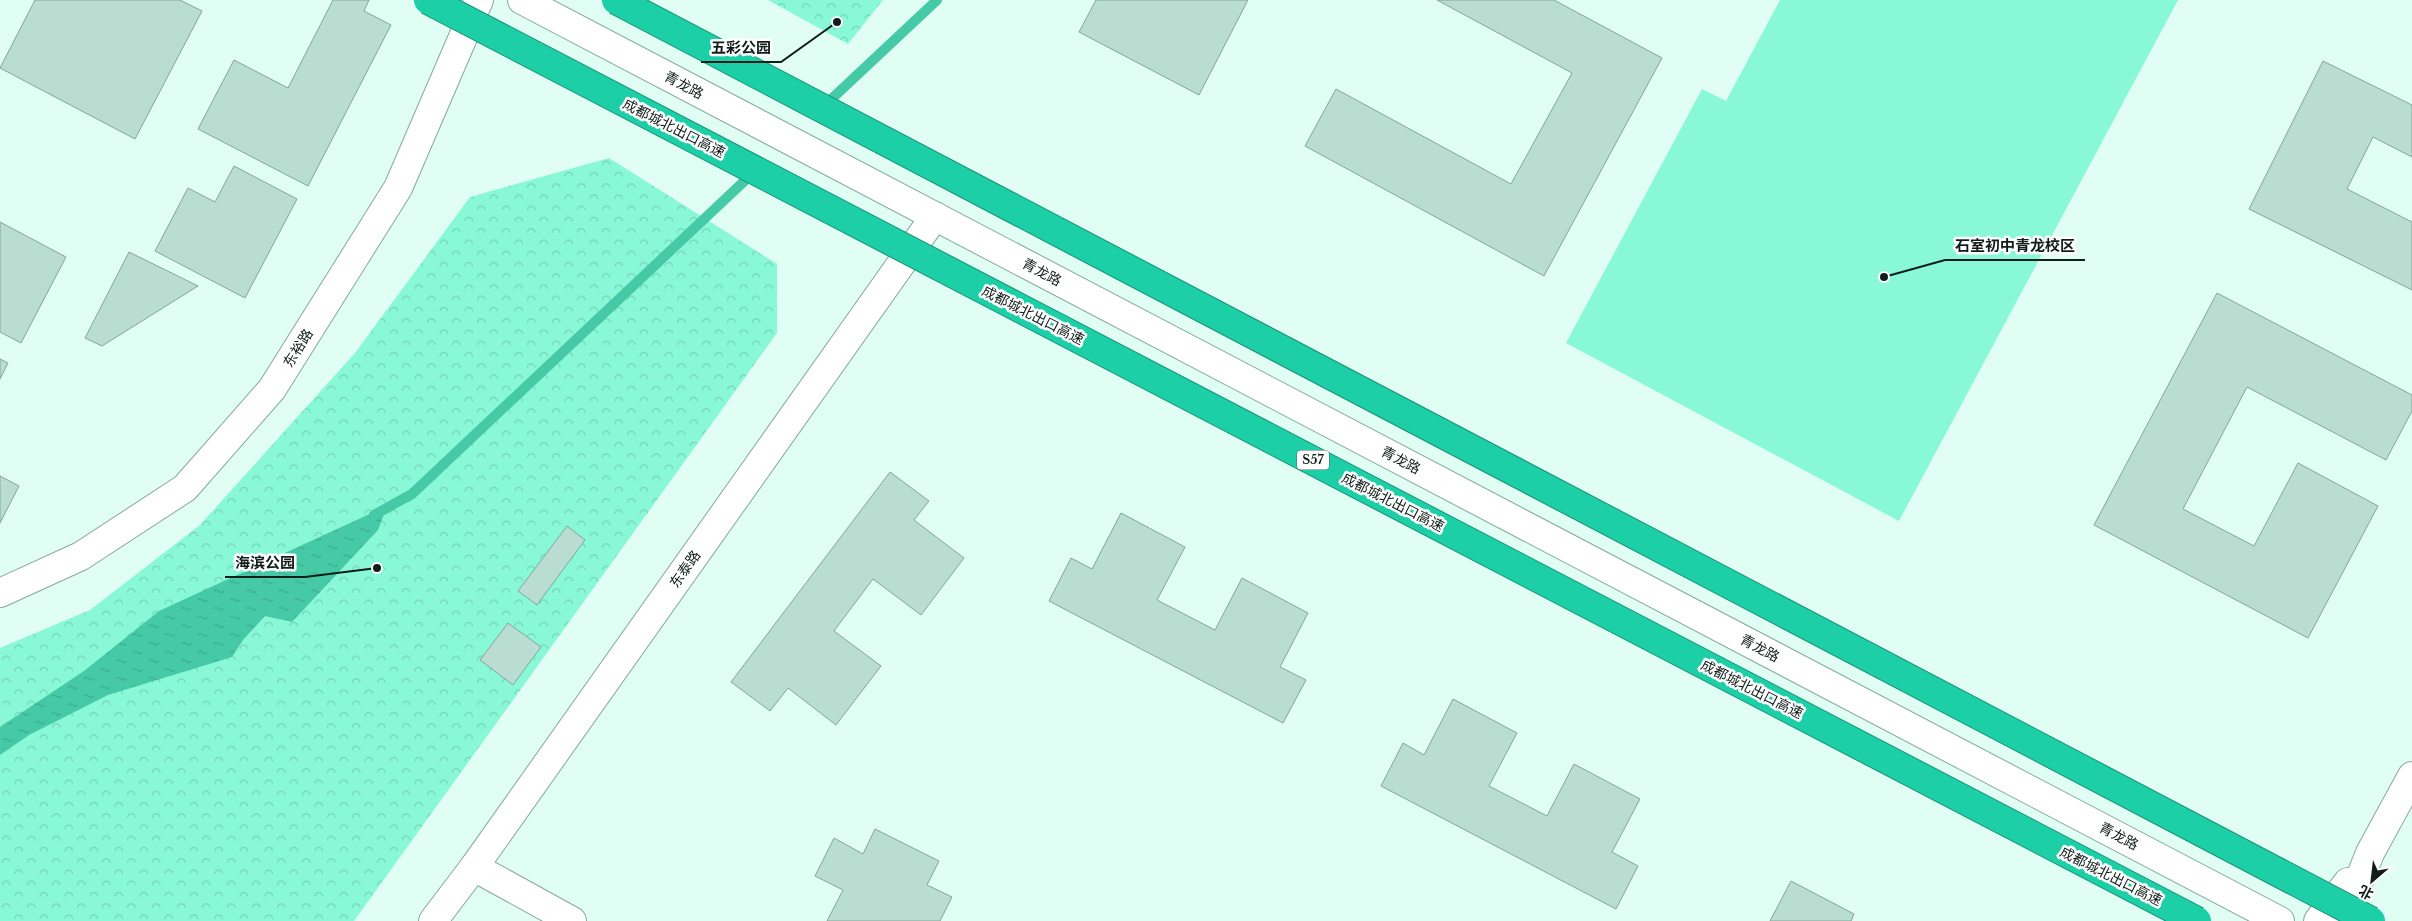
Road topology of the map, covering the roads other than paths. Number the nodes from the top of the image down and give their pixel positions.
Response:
1 (428, 0) edge
2 (479, 0) edge
3 (522, 0) edge
4 (616, 0) edge
5 (935, 216) junction
6 (0, 592) edge
7 (2412, 776) edge
8 (2370, 853) junction
9 (474, 867) junction
10 (433, 921) edge
11 (572, 921) edge
12 (2198, 921) edge
13 (2280, 921) edge
14 (2318, 921) edge
15 (2343, 921) edge
16 (2371, 921) edge

1 - 12 highway, 成都城北出口高速 / S57, bridge
2 - 6 street, 东裕路
3 - 5 street, 青龙路
4 - 16 highway, bridge
5 - 9 street, 东泰路
5 - 13 street, 青龙路
7 - 8 street
8 - 14 street
8 - 15 street
9 - 10 street, 东泰路
9 - 11 street

